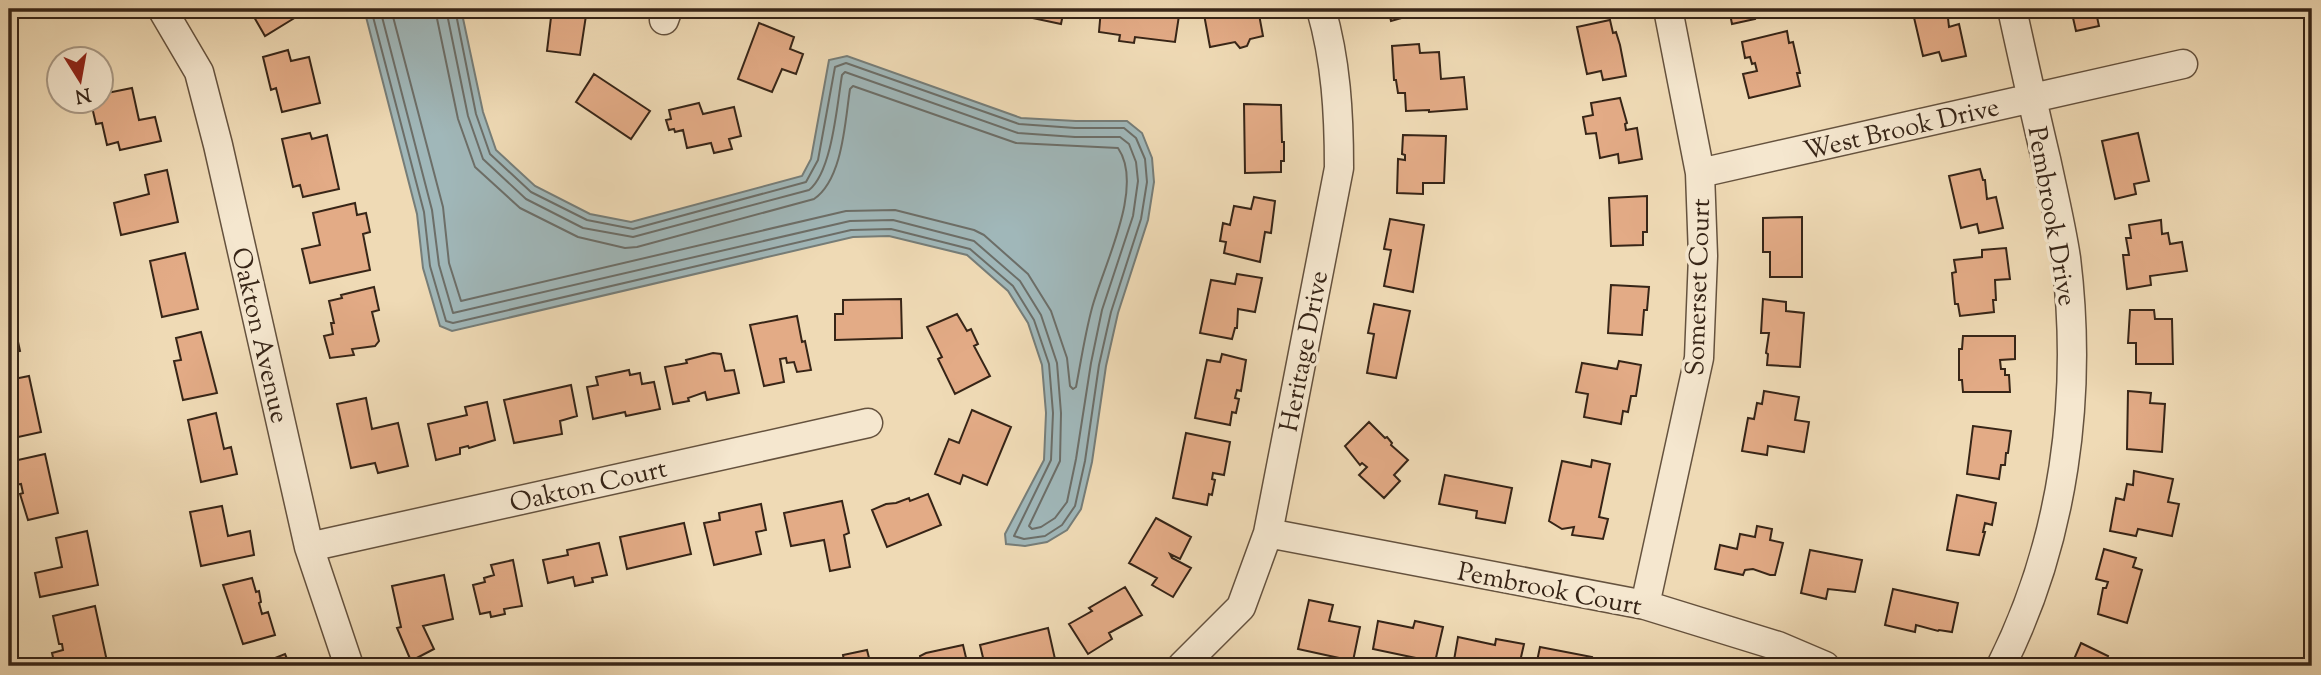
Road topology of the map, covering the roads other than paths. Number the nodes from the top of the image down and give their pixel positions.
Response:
1 (162, 9) edge
2 (1321, 9) edge
3 (1668, 9) edge
4 (2012, 9) edge
5 (2183, 64) dead end
6 (2032, 99) junction
7 (1700, 173) junction
8 (868, 423) dead end
9 (1268, 533) junction
10 (309, 547) junction
11 (1645, 605) junction
12 (349, 666) edge
13 (1182, 666) edge
14 (1825, 666) edge
15 (2001, 666) edge

1 - 10 street, Oakton Avenue
2 - 9 street, Heritage Drive
3 - 7 street, Somerset Court
4 - 6 street, Pembrook Drive
5 - 6 street, West Brook Drive
6 - 7 street, West Brook Drive
6 - 15 street, Pembrook Drive
7 - 11 street, Somerset Court
8 - 10 street, Oakton Court
9 - 11 street, Pembrook Court
9 - 13 street, Heritage Drive
10 - 12 street, Oakton Avenue
11 - 14 street, Pembrook Court

